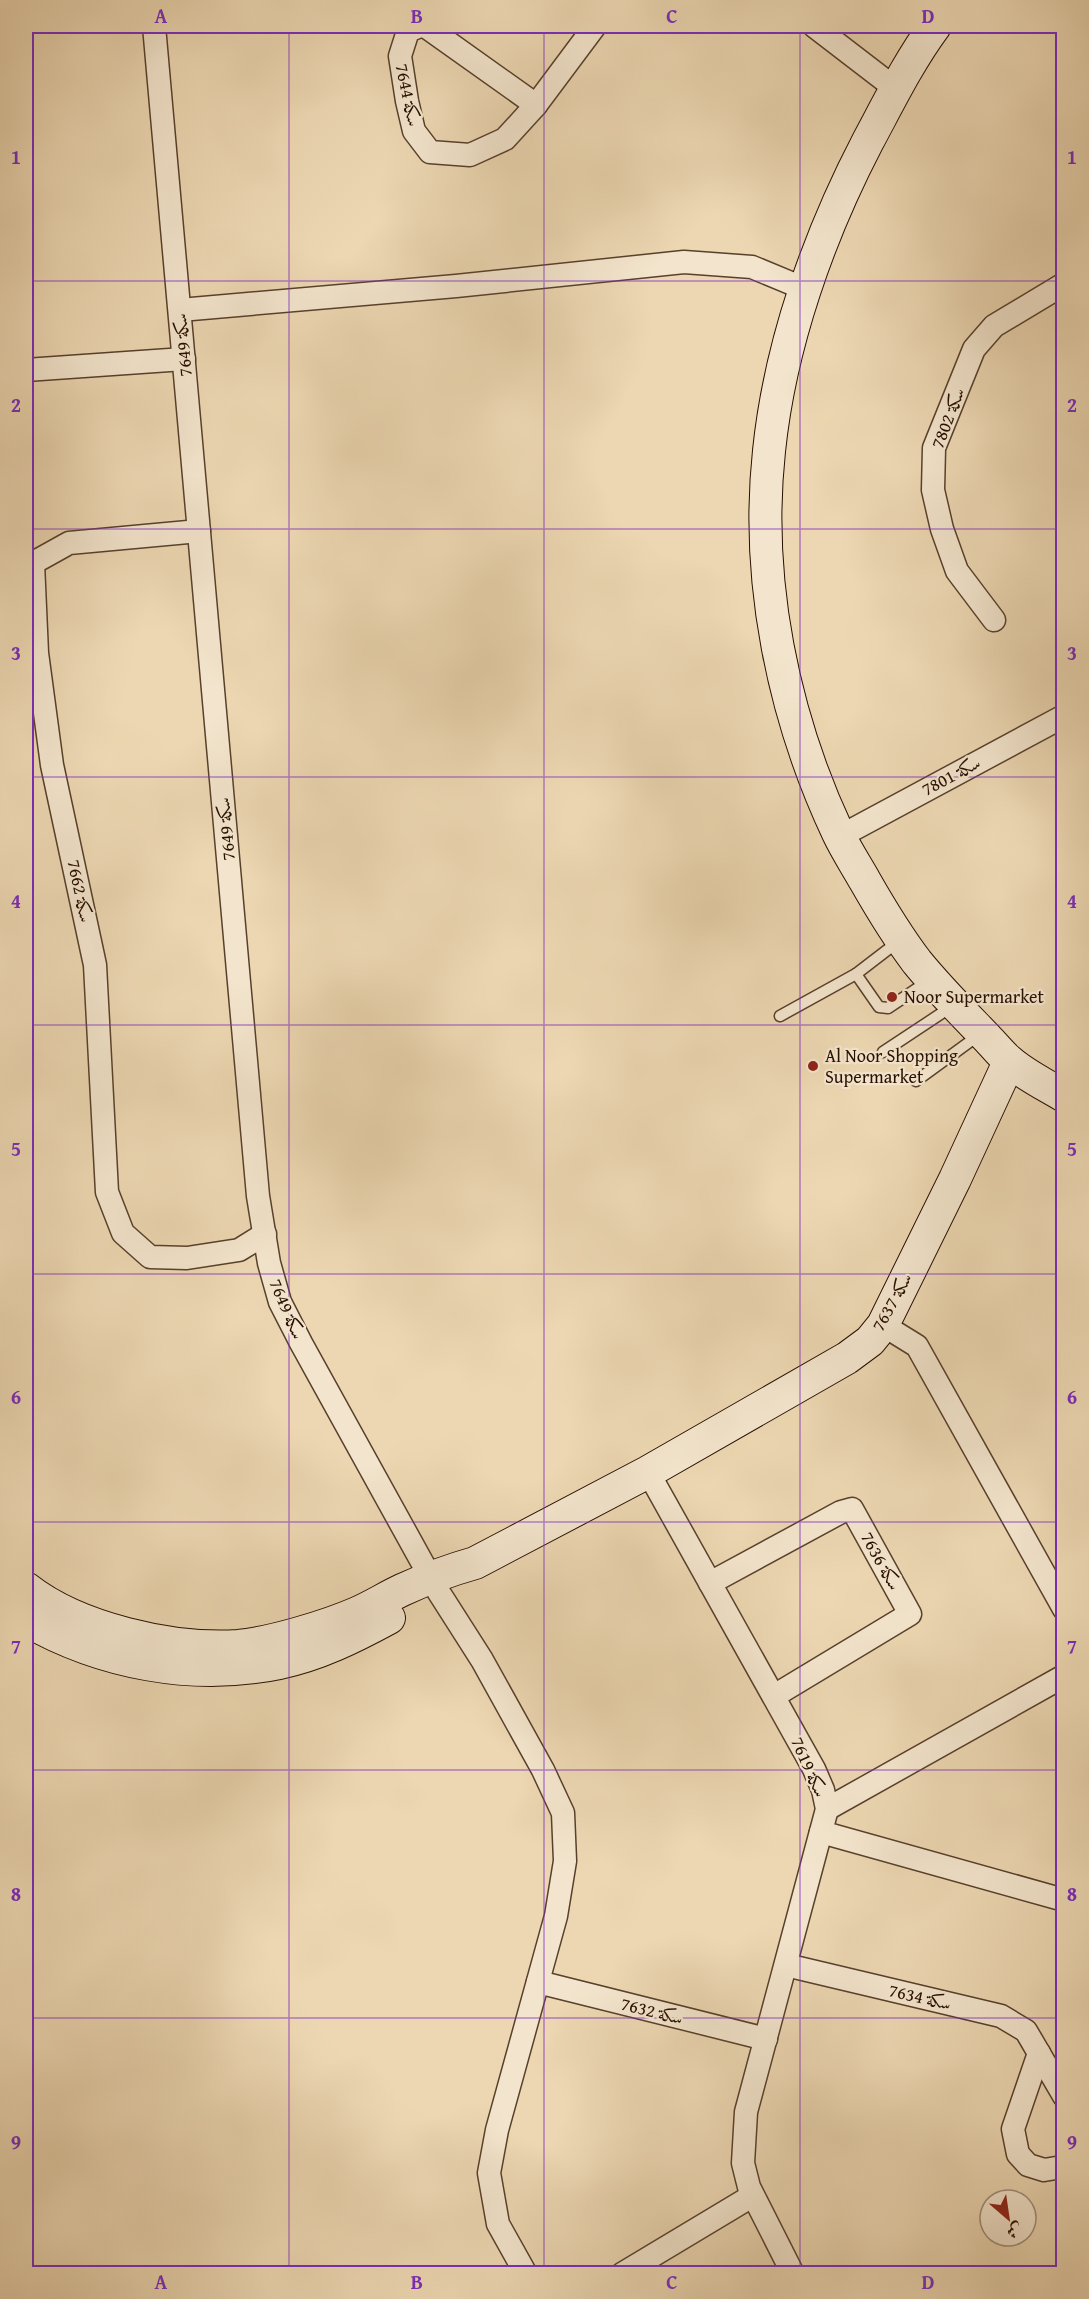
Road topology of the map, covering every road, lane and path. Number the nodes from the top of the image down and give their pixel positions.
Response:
1 (154, 26) edge
2 (420, 26) edge
3 (425, 26) edge
4 (595, 26) edge
5 (814, 26) edge
6 (935, 26) edge
7 (896, 89) junction
8 (536, 105) junction
9 (1064, 284) edge
10 (805, 289) junction
11 (180, 310) junction
12 (184, 359) junction
13 (26, 370) edge
14 (199, 531) junction
15 (994, 620) dead end
16 (1064, 716) edge
17 (839, 837) junction
18 (902, 939) junction
19 (856, 974) junction
20 (932, 979) junction
21 (954, 1005) junction
22 (780, 1016) dead end
23 (982, 1033) junction
24 (883, 1052) dead end
25 (1009, 1062) junction
26 (916, 1081) dead end
27 (1064, 1096) edge
28 (265, 1234) junction
29 (883, 1325) junction
30 (648, 1472) junction
31 (710, 1582) junction
32 (434, 1585) junction
33 (26, 1588) edge
34 (1064, 1609) edge
35 (26, 1620) edge
36 (1064, 1676) edge
37 (774, 1696) junction
38 (827, 1809) junction
39 (821, 1832) junction
40 (1064, 1900) edge
41 (786, 1965) junction
42 (538, 1982) junction
43 (766, 2039) junction
44 (1039, 2053) junction
45 (1064, 2096) edge
46 (1064, 2165) edge
47 (752, 2196) junction
48 (526, 2274) edge
49 (622, 2274) edge
50 (793, 2274) edge

1 - 11 street, سكة 7649
2 - 8 street, سكة 7644
3 - 8 street
4 - 8 street, سكة 7644
5 - 7 street
6 - 7 street
7 - 10 street
9 - 15 street, سكة 7802
10 - 11 street
10 - 17 street
11 - 12 street, سكة 7649
12 - 13 street
12 - 14 street, سكة 7649
14 - 28 street, سكة 7649
14 - 28 street, سكة 7662
16 - 17 street, سكة 7801
17 - 18 street
18 - 19 lane
18 - 20 street
19 - 20 lane
19 - 22 lane
20 - 21 street
21 - 23 street
21 - 24 lane
23 - 25 street
23 - 26 lane
25 - 27 street
25 - 29 street, سكة 7637
28 - 32 street, سكة 7649
29 - 30 street, سكة 7637
29 - 34 street
30 - 31 street, سكة 7619
30 - 32 street
31 - 37 street, سكة 7619
31 - 37 street, سكة 7636
32 - 33 street
32 - 35 street
32 - 42 street, سكة 7649
36 - 38 street
37 - 38 street, سكة 7619
38 - 39 street, سكة 7619
39 - 40 street
39 - 41 street, سكة 7619
41 - 43 street, سكة 7619
41 - 44 street, سكة 7634
42 - 43 street, سكة 7632
42 - 48 street, سكة 7649
43 - 47 street, سكة 7619
44 - 45 street, سكة 7634
44 - 46 street
47 - 49 street
47 - 50 street, سكة 7619

